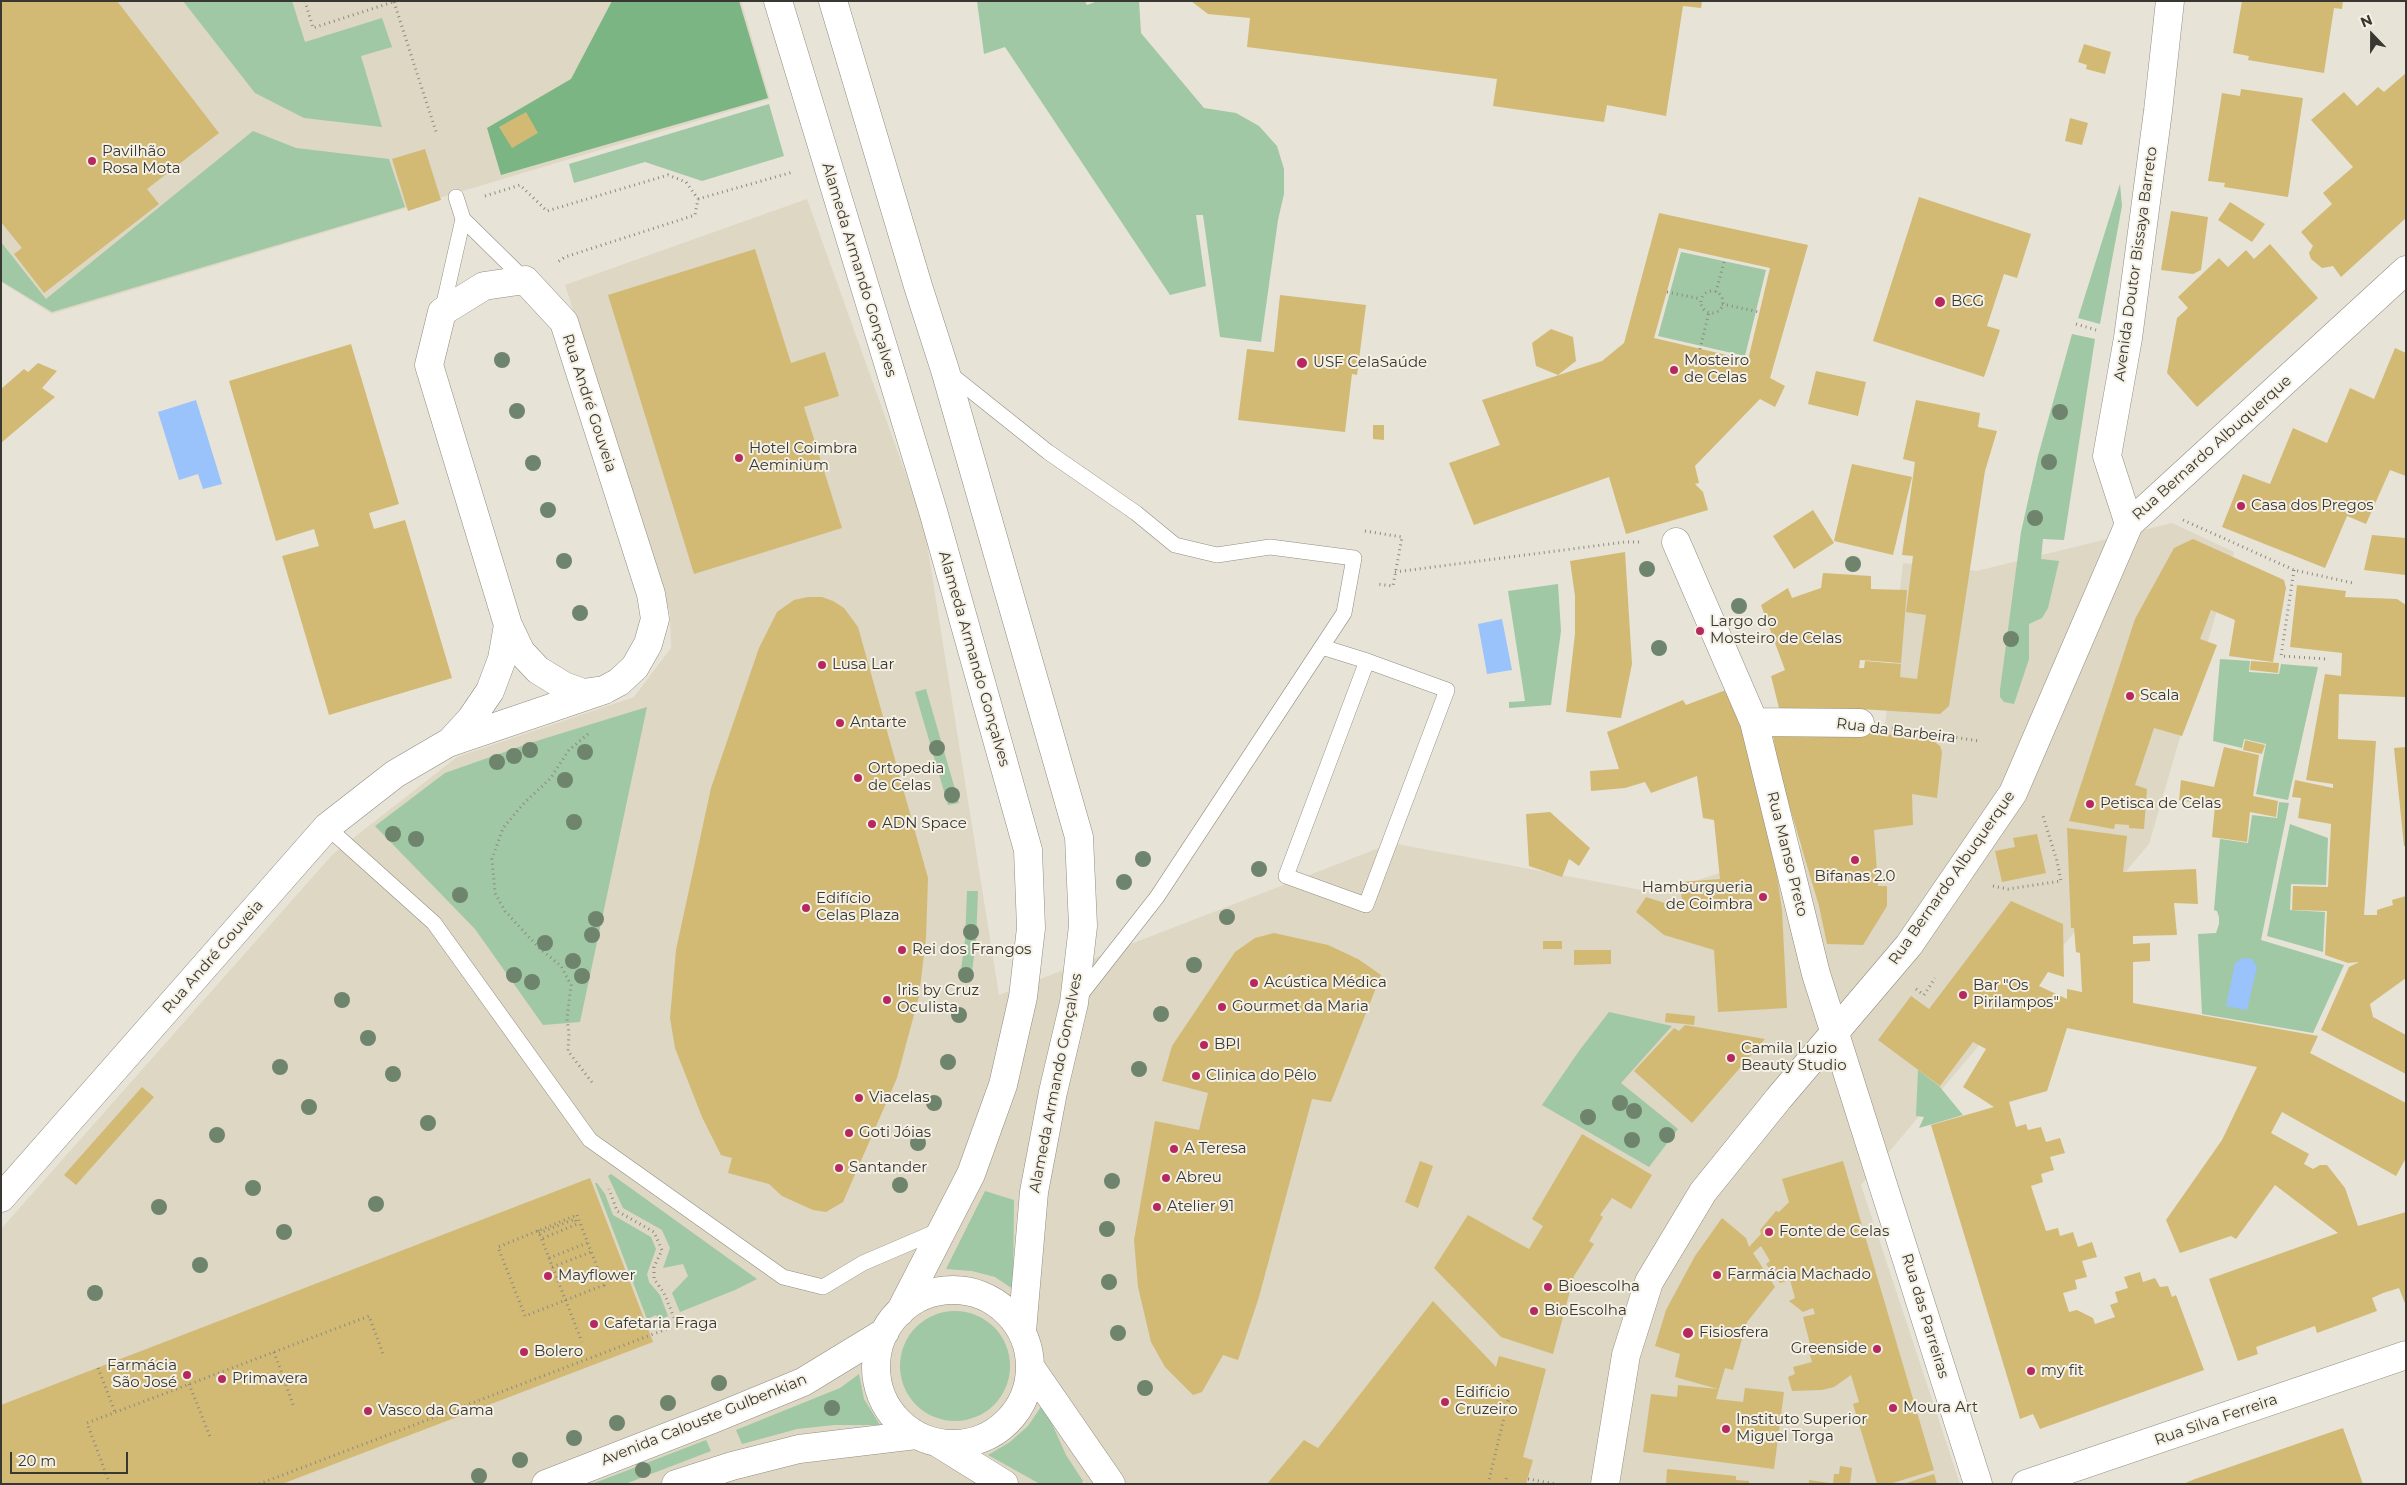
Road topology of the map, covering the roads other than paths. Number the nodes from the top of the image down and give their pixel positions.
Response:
1 (778, 1) edge
2 (833, 1) edge
3 (2170, 1) edge
4 (457, 200) road end
5 (463, 219) junction
6 (2406, 270) edge
7 (525, 280) junction
8 (442, 312) junction
9 (946, 370) junction
10 (2129, 524) junction
11 (1676, 542) road end
12 (508, 625) junction
13 (1322, 647) junction
14 (1367, 661) junction
15 (604, 690) junction
16 (1754, 722) junction
17 (1860, 723) road end
18 (448, 744) junction
19 (328, 827) junction
20 (1074, 1003) junction
21 (1836, 1033) junction
22 (1, 1198) edge
23 (943, 1229) junction
24 (892, 1322) junction
25 (1022, 1331) junction
26 (2406, 1355) edge
27 (1031, 1368) junction
28 (927, 1439) junction
29 (546, 1484) edge
30 (676, 1484) edge
31 (1004, 1484) edge
32 (1111, 1484) edge
33 (1605, 1484) edge
34 (1978, 1484) edge
35 (2026, 1484) edge

1 - 23 street, Alameda Armando Gonçalves
2 - 9 street, Alameda Armando Gonçalves
3 - 10 street, Avenida Doutor Bissaya Barreto
4 - 5 lane
5 - 7 lane
5 - 8 lane
6 - 10 street, Rua Bernardo Albuquerque
7 - 8 street
7 - 15 street, Rua André Gouveia
8 - 12 street, Rua André Gouveia
9 - 13 lane
9 - 20 street, Alameda Armando Gonçalves
10 - 21 street, Rua Bernardo Albuquerque
11 - 16 street, Rua Manso Preto
12 - 15 street, Rua André Gouveia
12 - 18 street, Rua André Gouveia
13 - 14 lane
13 - 20 lane
14 - 14 lane
15 - 18 street, Rua André Gouveia
16 - 17 street, Rua da Barbeira
16 - 21 street, Rua Manso Preto
18 - 19 street, Rua André Gouveia
19 - 22 street, Rua André Gouveia
19 - 23 lane
20 - 25 street, Alameda Armando Gonçalves
21 - 33 street, Rua Bernardo Albuquerque
21 - 34 street, Rua das Parreiras
23 - 24 street, Alameda Armando Gonçalves
24 - 25 street, Avenida Calouste Gulbenkian
24 - 28 street
24 - 29 street, Avenida Calouste Gulbenkian
25 - 27 street, Avenida Calouste Gulbenkian
26 - 35 street, Rua Silva Ferreira
27 - 28 street, Avenida Calouste Gulbenkian
27 - 32 street, Avenida Calouste Gulbenkian
28 - 30 street, Avenida Calouste Gulbenkian
28 - 31 street

